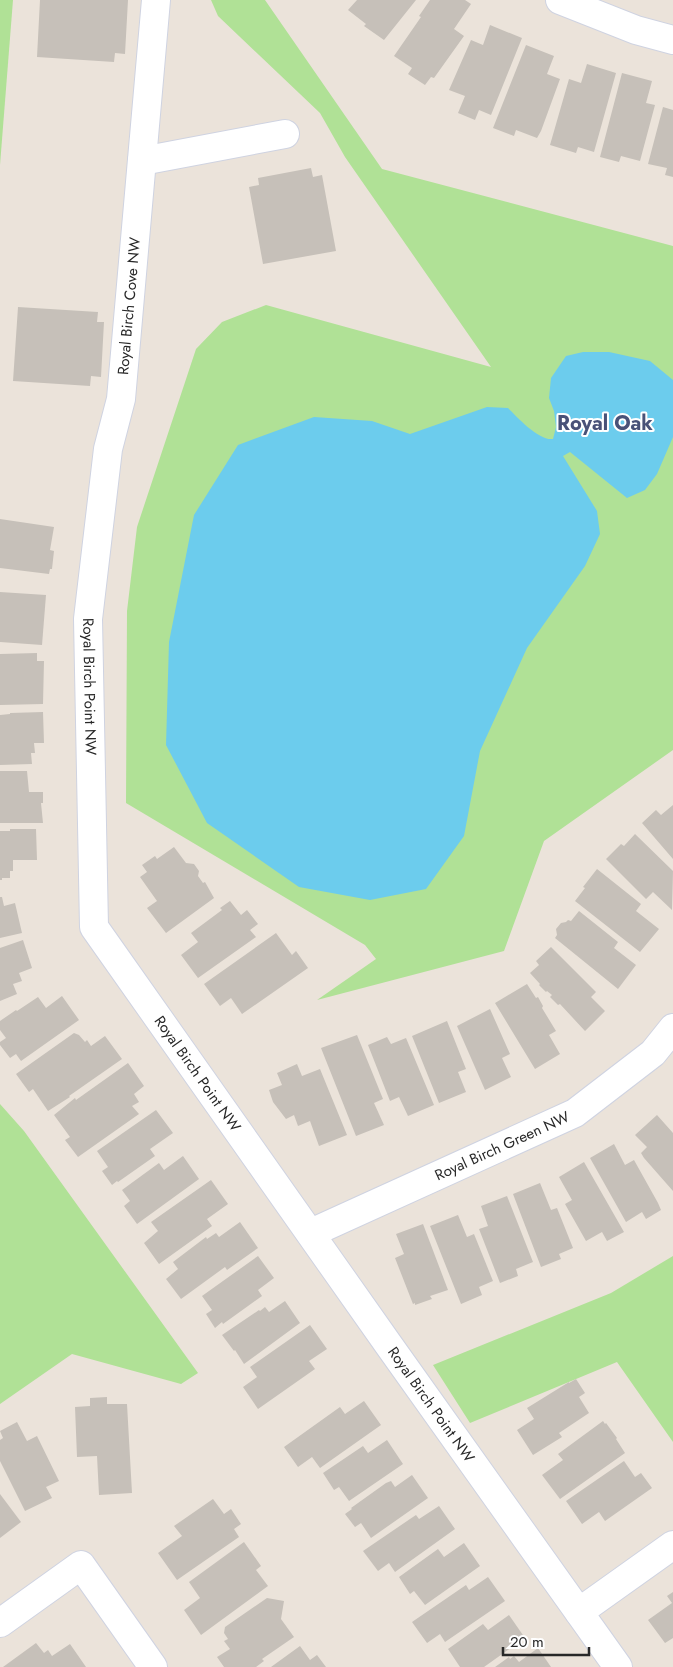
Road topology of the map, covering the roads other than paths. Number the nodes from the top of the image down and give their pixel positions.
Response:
1 (156, 0) edge
2 (560, 0) edge
3 (673, 40) edge
4 (285, 134) dead end
5 (142, 161) junction
6 (108, 449) joint
7 (673, 1028) edge
8 (310, 1233) junction
9 (673, 1545) edge
10 (579, 1612) junction
11 (0, 1623) edge
12 (153, 1667) edge
13 (618, 1667) edge

1 - 5 street, Royal Birch Cove NW
2 - 3 street
4 - 5 street
5 - 6 street, Royal Birch Cove NW
6 - 8 street, Royal Birch Point NW
7 - 8 street, Royal Birch Green NW
8 - 10 street, Royal Birch Point NW
9 - 10 street
10 - 13 street, Royal Birch Point NW
11 - 12 street

